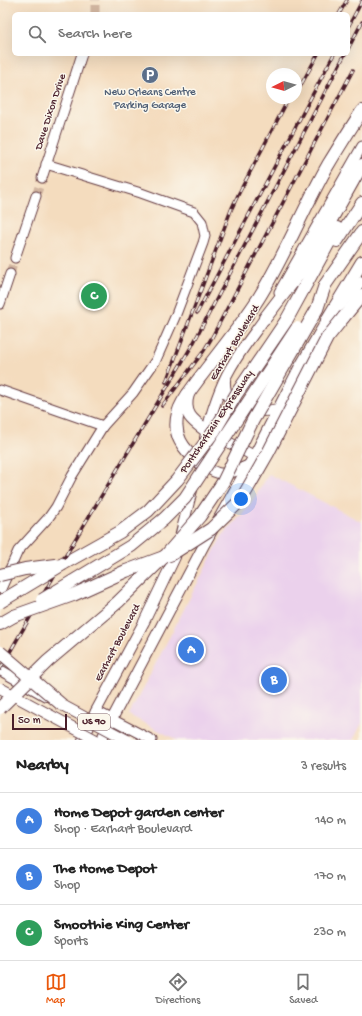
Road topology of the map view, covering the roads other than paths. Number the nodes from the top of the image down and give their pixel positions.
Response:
1 (81, 56) edge
2 (362, 111) edge
3 (362, 146) edge
4 (46, 164) junction
5 (362, 166) edge
6 (42, 178) tunnel mouth
7 (362, 183) edge
8 (36, 196) tunnel mouth
9 (362, 203) edge
10 (362, 232) edge
11 (15, 258) tunnel mouth
12 (362, 262) edge
13 (10, 274) tunnel mouth
14 (362, 281) edge
15 (325, 285) junction
16 (362, 295) edge
17 (0, 304) edge
18 (265, 318) junction
19 (327, 320) junction
20 (286, 322) junction
21 (226, 378) junction
22 (0, 390) edge
23 (191, 390) junction
24 (278, 409) junction
25 (103, 426) junction
26 (207, 430) junction
27 (254, 456) junction
28 (199, 462) junction
29 (249, 465) junction
30 (63, 564) junction
31 (0, 575) edge
32 (1, 589) dead end
33 (0, 602) edge
34 (14, 616) junction
35 (0, 624) edge
36 (0, 652) edge
37 (0, 670) edge
38 (3, 691) edge
39 (62, 705) junction
40 (0, 708) edge
41 (96, 712) junction
42 (111, 720) junction
43 (83, 740) edge
44 (96, 740) edge
45 (101, 740) edge
46 (127, 740) edge
47 (152, 740) edge

1 - 4 street, Dave Dixon Drive
2 - 23 highway
3 - 18 street, Earhart Boulevard
4 - 6 street, Dave Dixon Drive
4 - 25 street
5 - 18 highway
7 - 20 highway
8 - 11 street
9 - 20 highway, Pontchartrain Expressway
10 - 15 highway, Pontchartrain Expressway
12 - 19 highway
13 - 17 street
14 - 19 street
15 - 34 highway, Pontchartrain Expressway, bridge
15 - 40 highway, bridge
16 - 34 highway, bridge
18 - 21 main road, Earhart Boulevard
19 - 24 main road
20 - 30 highway, Pontchartrain Expressway, bridge
21 - 24 main road
21 - 26 main road, Earhart Boulevard
22 - 25 street
23 - 26 highway
23 - 28 highway
24 - 27 main road
25 - 32 street
26 - 27 main road
26 - 28 main road, Earhart Boulevard
27 - 29 main road
28 - 29 main road
28 - 41 main road, Earhart Boulevard
29 - 42 main road
30 - 31 highway, bridge
30 - 33 highway, Pontchartrain Expressway, bridge
34 - 35 highway, Pontchartrain Expressway
36 - 39 highway, bridge
37 - 39 main road, US 90, bridge
38 - 44 main road, US 90, bridge
39 - 46 main road, US 90, bridge
41 - 42 street
41 - 43 main road, Earhart Boulevard
42 - 45 main road
42 - 47 street

